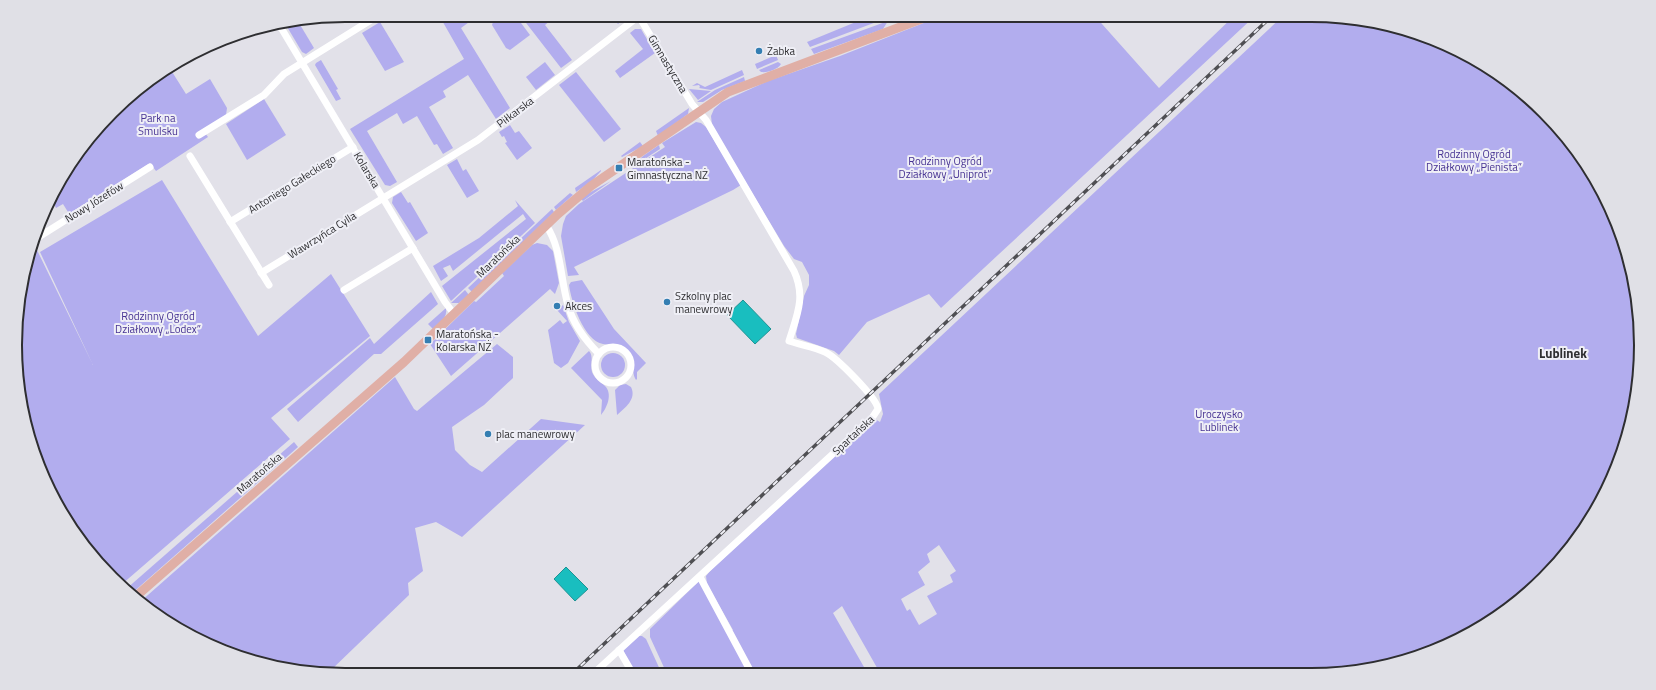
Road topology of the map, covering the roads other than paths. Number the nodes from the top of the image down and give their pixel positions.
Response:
1 (368, 22) edge
2 (630, 22) edge
3 (643, 22) edge
4 (913, 22) edge
5 (281, 28) edge
6 (303, 62) junction
7 (699, 112) junction
8 (706, 120) joint
9 (199, 135) dead end
10 (353, 147) junction
11 (190, 156) dead end
12 (150, 167) dead end
13 (383, 198) junction
14 (230, 222) junction
15 (546, 225) junction
16 (41, 235) edge
17 (413, 248) junction
18 (262, 273) junction
19 (269, 285) dead end
20 (344, 290) dead end
21 (454, 314) junction
22 (599, 354) junction
23 (700, 577) junction
24 (139, 594) edge
25 (619, 650) junction
26 (600, 668) edge
27 (630, 668) edge
28 (749, 668) edge

1 - 6 street
2 - 13 street, Piłkarska
3 - 7 street, Gimnastyczna
4 - 7 main road, Maratońska
5 - 6 street, Kolarska
6 - 9 street
6 - 10 street, Kolarska
7 - 8 street, Gimnastyczna
7 - 15 main road, Maratońska
8 - 23 street, Spartańska
10 - 13 street, Kolarska
10 - 14 street, Antoniego Gałeckiego
11 - 14 street
12 - 16 street, Nowy Józefów
13 - 17 street, Kolarska
13 - 18 street, Wawrzyńca Cylla
14 - 18 street
15 - 21 main road, Maratońska
15 - 22 street
17 - 20 street
17 - 21 street, Kolarska
18 - 19 street
21 - 24 main road, Maratońska
22 - 22 street
23 - 25 street, Spartańska
23 - 28 street
25 - 26 street, Spartańska
25 - 27 street

